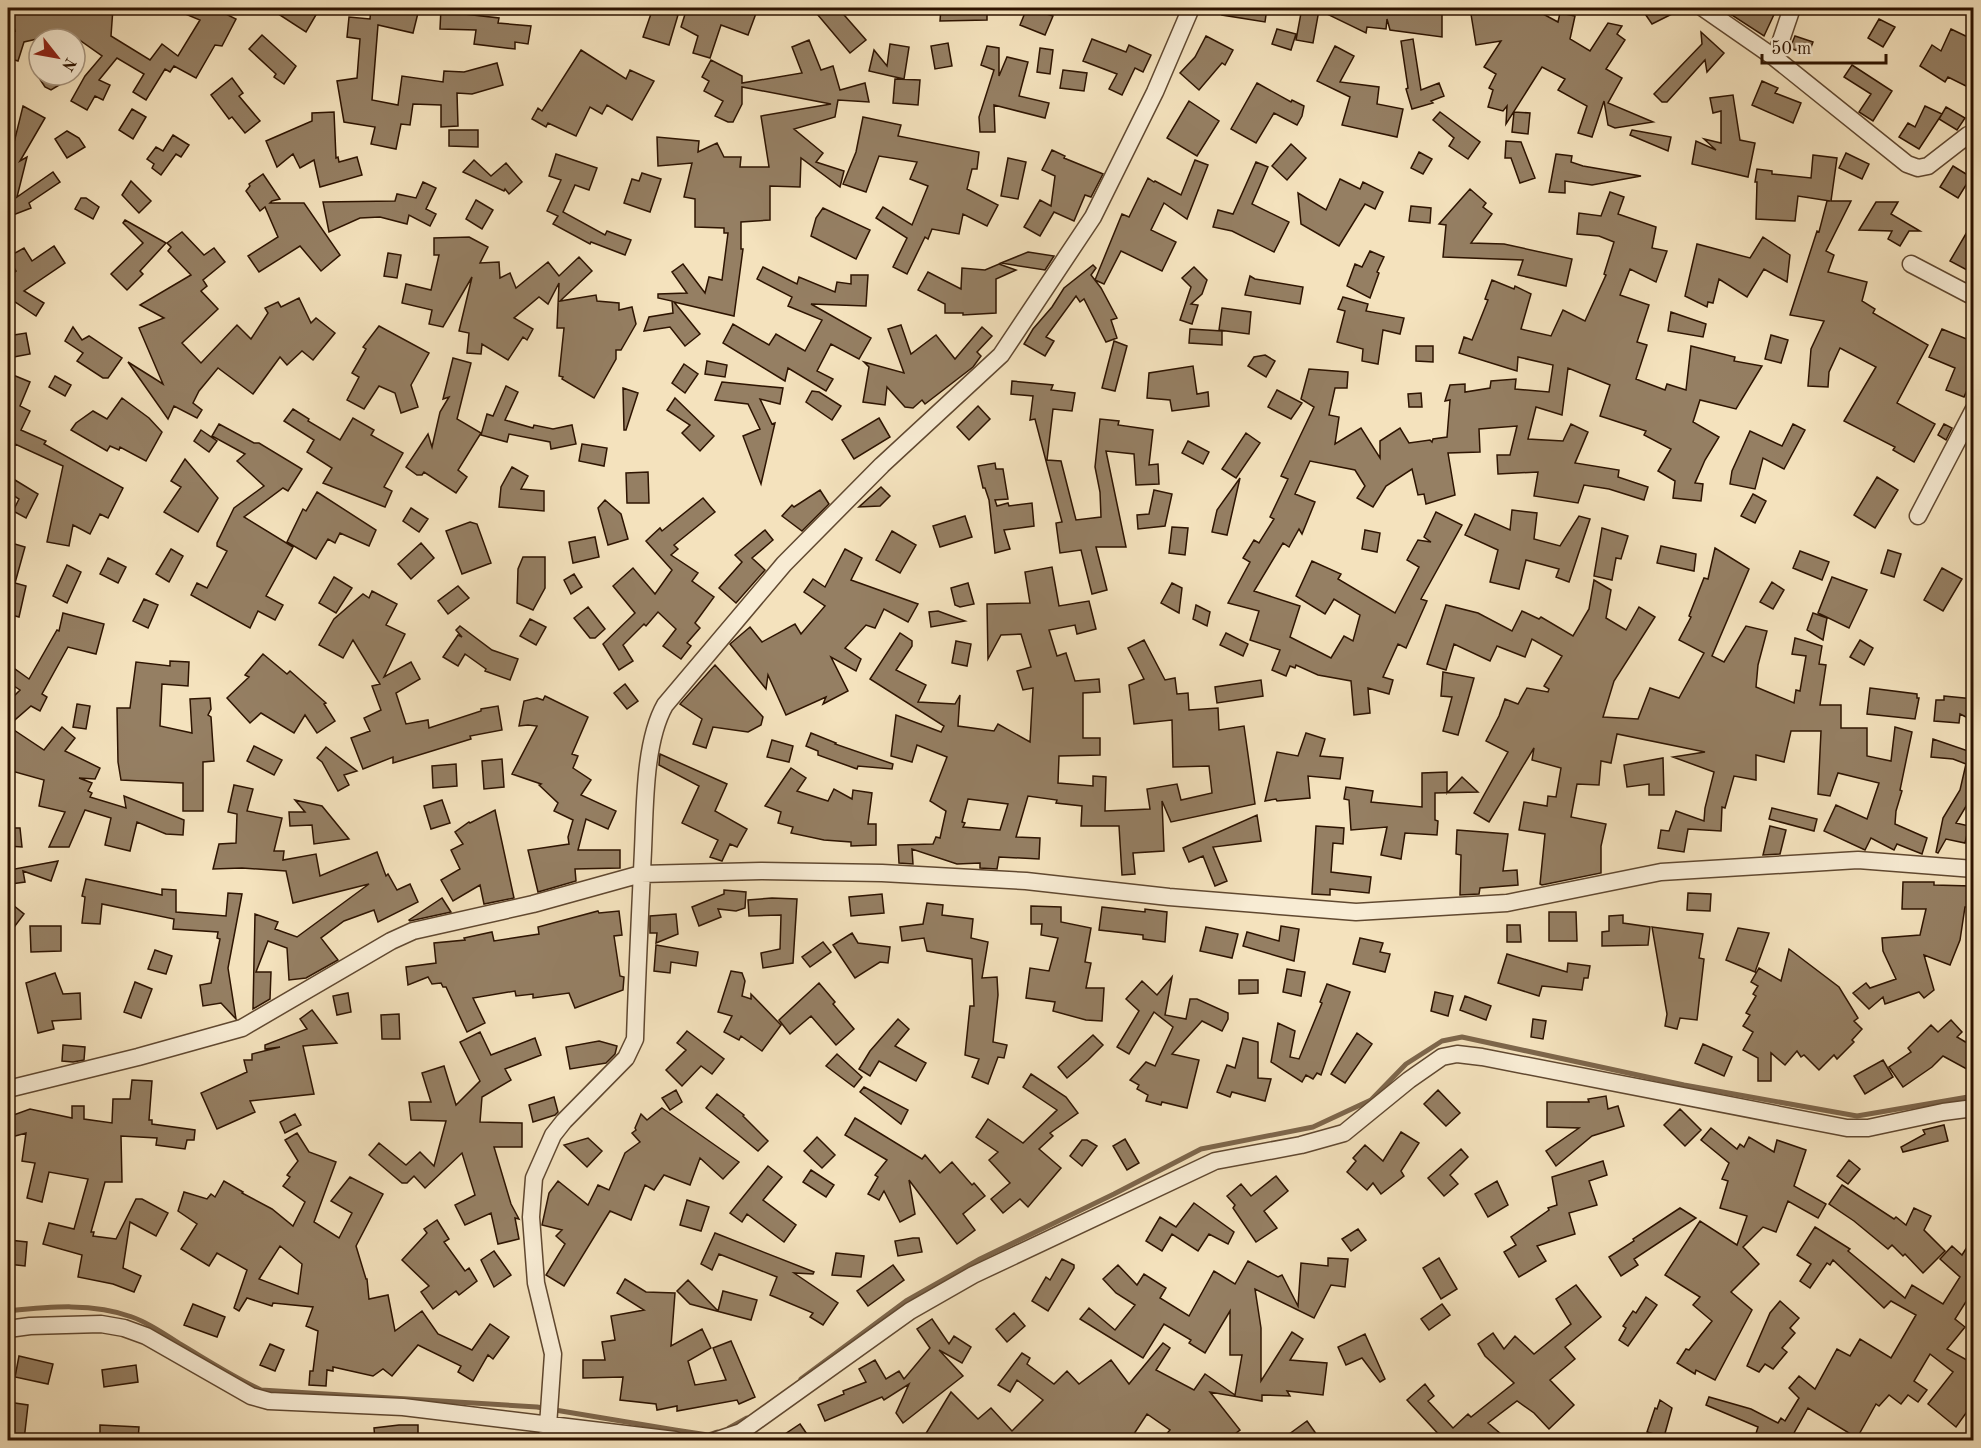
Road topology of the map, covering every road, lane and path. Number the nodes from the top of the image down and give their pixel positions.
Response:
1 (1191, 8) edge
2 (1703, 8) edge
3 (1792, 8) edge
4 (1775, 58) junction
5 (1974, 134) edge
6 (1911, 264) dead end
7 (1974, 297) edge
8 (1974, 409) edge
9 (1918, 516) dead end
10 (1974, 869) edge
11 (641, 874) junction
12 (8, 1089) edge
13 (1974, 1108) edge
14 (8, 1329) edge
15 (547, 1427) edge
16 (675, 1440) edge
17 (717, 1440) edge

1 - 11 street
2 - 4 street
3 - 4 street
4 - 5 street
6 - 7 street
8 - 9 street
10 - 11 street
11 - 12 street
11 - 15 street
13 - 17 street
14 - 15 street
15 - 16 street

